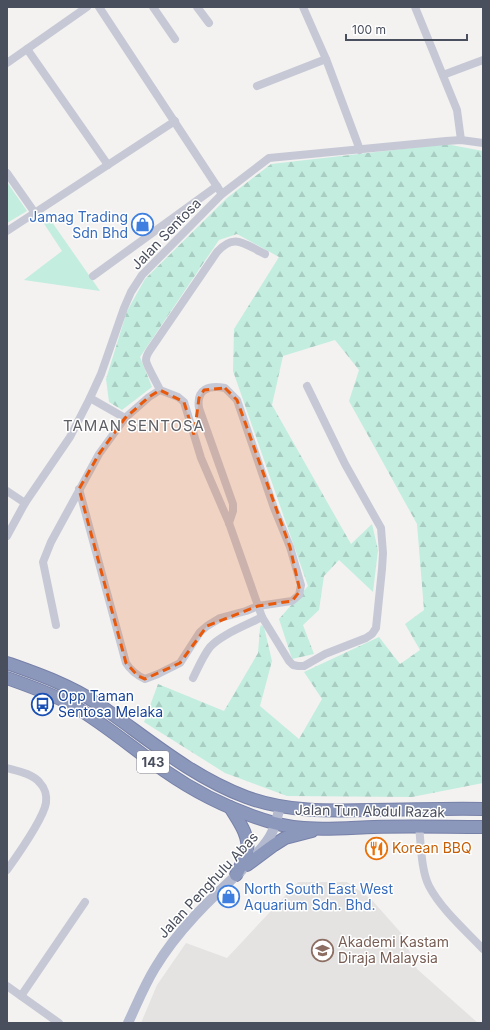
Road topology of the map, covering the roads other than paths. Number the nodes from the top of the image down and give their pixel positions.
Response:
1 (87, 7) edge
2 (99, 7) edge
3 (153, 7) edge
4 (197, 7) edge
5 (303, 7) edge
6 (415, 7) edge
7 (209, 23) dead end
8 (175, 39) dead end
9 (27, 49) junction
10 (326, 59) junction
11 (483, 60) edge
12 (7, 63) edge
13 (443, 75) junction
14 (257, 86) dead end
15 (175, 121) junction
16 (461, 140) junction
17 (483, 143) edge
18 (360, 150) junction
19 (108, 165) junction
20 (7, 173) edge
21 (217, 186) junction
22 (222, 194) junction
23 (35, 213) junction
24 (7, 231) edge
25 (265, 254) dead end
26 (94, 276) dead end
27 (307, 386) dead end
28 (160, 390) junction
29 (90, 398) junction
30 (125, 418) junction
31 (79, 490) junction
32 (7, 491) edge
33 (25, 503) junction
34 (229, 523) junction
35 (7, 536) edge
36 (258, 606) junction
37 (262, 617) junction
38 (56, 625) dead end
39 (7, 663) edge
40 (7, 678) edge
41 (193, 678) dead end
42 (7, 768) edge
43 (483, 805) edge
44 (230, 806) junction
45 (280, 806) junction
46 (467, 809) junction
47 (483, 809) edge
48 (276, 824) junction
49 (419, 826) junction
50 (483, 827) edge
51 (325, 828) junction
52 (247, 865) junction
53 (7, 870) edge
54 (236, 875) junction
55 (85, 902) dead end
56 (483, 949) edge
57 (7, 986) edge
58 (21, 996) junction
59 (59, 1023) edge
60 (128, 1023) edge

1 - 9 street
2 - 15 street
3 - 8 street
4 - 7 street
5 - 10 street
6 - 13 street
9 - 12 street
9 - 19 street
10 - 14 street
10 - 18 street
11 - 13 street
13 - 16 street
15 - 19 street
15 - 21 street
16 - 17 street, Jalan Sentosa
16 - 18 street, Jalan Sentosa
18 - 22 street, Jalan Sentosa
19 - 23 street
20 - 23 street
21 - 22 street
21 - 26 street
22 - 29 street, Jalan Sentosa
23 - 24 street
25 - 28 street
27 - 37 street
28 - 30 street
28 - 34 street
29 - 30 street
29 - 33 street, Jalan Sentosa
30 - 31 street
31 - 36 street
31 - 38 street
32 - 33 street
33 - 35 street, Jalan Sentosa
34 - 36 street
34 - 36 street
36 - 37 street
37 - 41 street
39 - 45 highway, Jalan Tun Abdul Razak / 143
40 - 44 highway, Jalan Tun Abdul Razak / 143
42 - 53 street
43 - 46 highway
44 - 48 highway, Jalan Tun Abdul Razak / 143
44 - 54 highway
45 - 46 highway, Jalan Tun Abdul Razak / 143
45 - 48 main road, Jalan Penghulu Abas
46 - 47 highway, Jalan Tun Abdul Razak / 143
48 - 51 highway, Jalan Tun Abdul Razak / 143
48 - 52 main road, Jalan Penghulu Abas
49 - 50 highway, Jalan Tun Abdul Razak / 143
49 - 51 highway, Jalan Tun Abdul Razak / 143
49 - 56 street
51 - 52 highway
52 - 54 main road, Jalan Penghulu Abas
54 - 60 main road, Jalan Penghulu Abas
55 - 58 street
57 - 58 street
58 - 59 street

